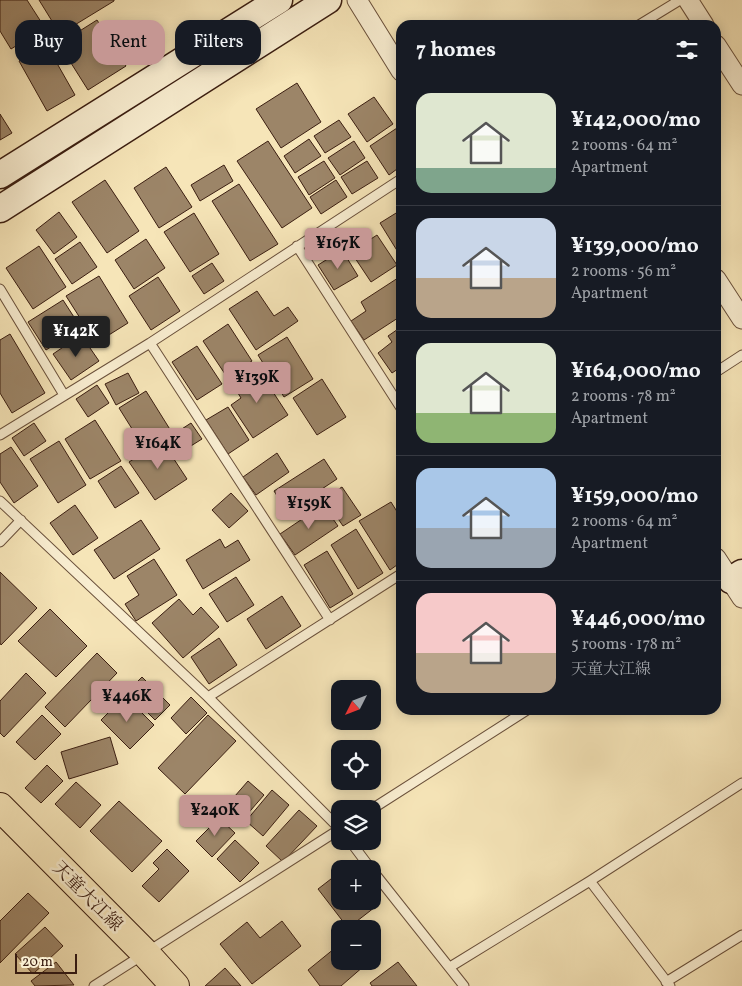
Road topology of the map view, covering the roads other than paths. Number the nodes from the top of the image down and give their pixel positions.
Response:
1 (279, 0) edge
2 (328, 0) edge
3 (357, 0) edge
4 (680, 0) edge
5 (688, 0) edge
6 (647, 20) edge
7 (701, 20) edge
8 (721, 53) edge
9 (396, 63) edge
10 (742, 85) edge
11 (0, 175) edge
12 (396, 182) edge
13 (0, 209) edge
14 (297, 246) junction
15 (721, 287) edge
16 (0, 289) edge
17 (742, 319) edge
18 (150, 343) junction
19 (742, 355) edge
20 (721, 369) edge
21 (64, 395) junction
22 (396, 400) edge
23 (0, 435) edge
24 (0, 500) edge
25 (21, 520) junction
26 (0, 542) edge
27 (721, 565) edge
28 (396, 577) edge
29 (735, 584) edge
30 (330, 620) junction
31 (208, 697) junction
32 (519, 715) edge
33 (742, 783) edge
34 (381, 803) edge
35 (0, 807) edge
36 (357, 850) edge
37 (365, 860) edge
38 (381, 880) edge
39 (590, 881) junction
40 (742, 935) edge
41 (145, 953) junction
42 (450, 968) junction
43 (668, 984) edge
44 (94, 986) edge
45 (175, 986) edge
46 (464, 986) edge

1 - 11 street
2 - 13 street
3 - 9 street
4 - 6 lane
5 - 7 street
8 - 10 street
12 - 14 lane
14 - 18 lane
14 - 22 lane
15 - 17 street
16 - 21 lane
18 - 21 lane
18 - 30 lane
19 - 20 lane
21 - 23 lane
24 - 25 lane
25 - 26 lane
25 - 31 lane
27 - 29 street
28 - 30 lane
30 - 31 lane
31 - 41 lane
32 - 34 lane
33 - 39 lane
35 - 41 main road, 天童大江線
36 - 37 lane
38 - 42 lane
39 - 42 lane
39 - 43 lane
40 - 43 lane
41 - 44 lane
41 - 45 main road, 天童大江線
42 - 46 lane

